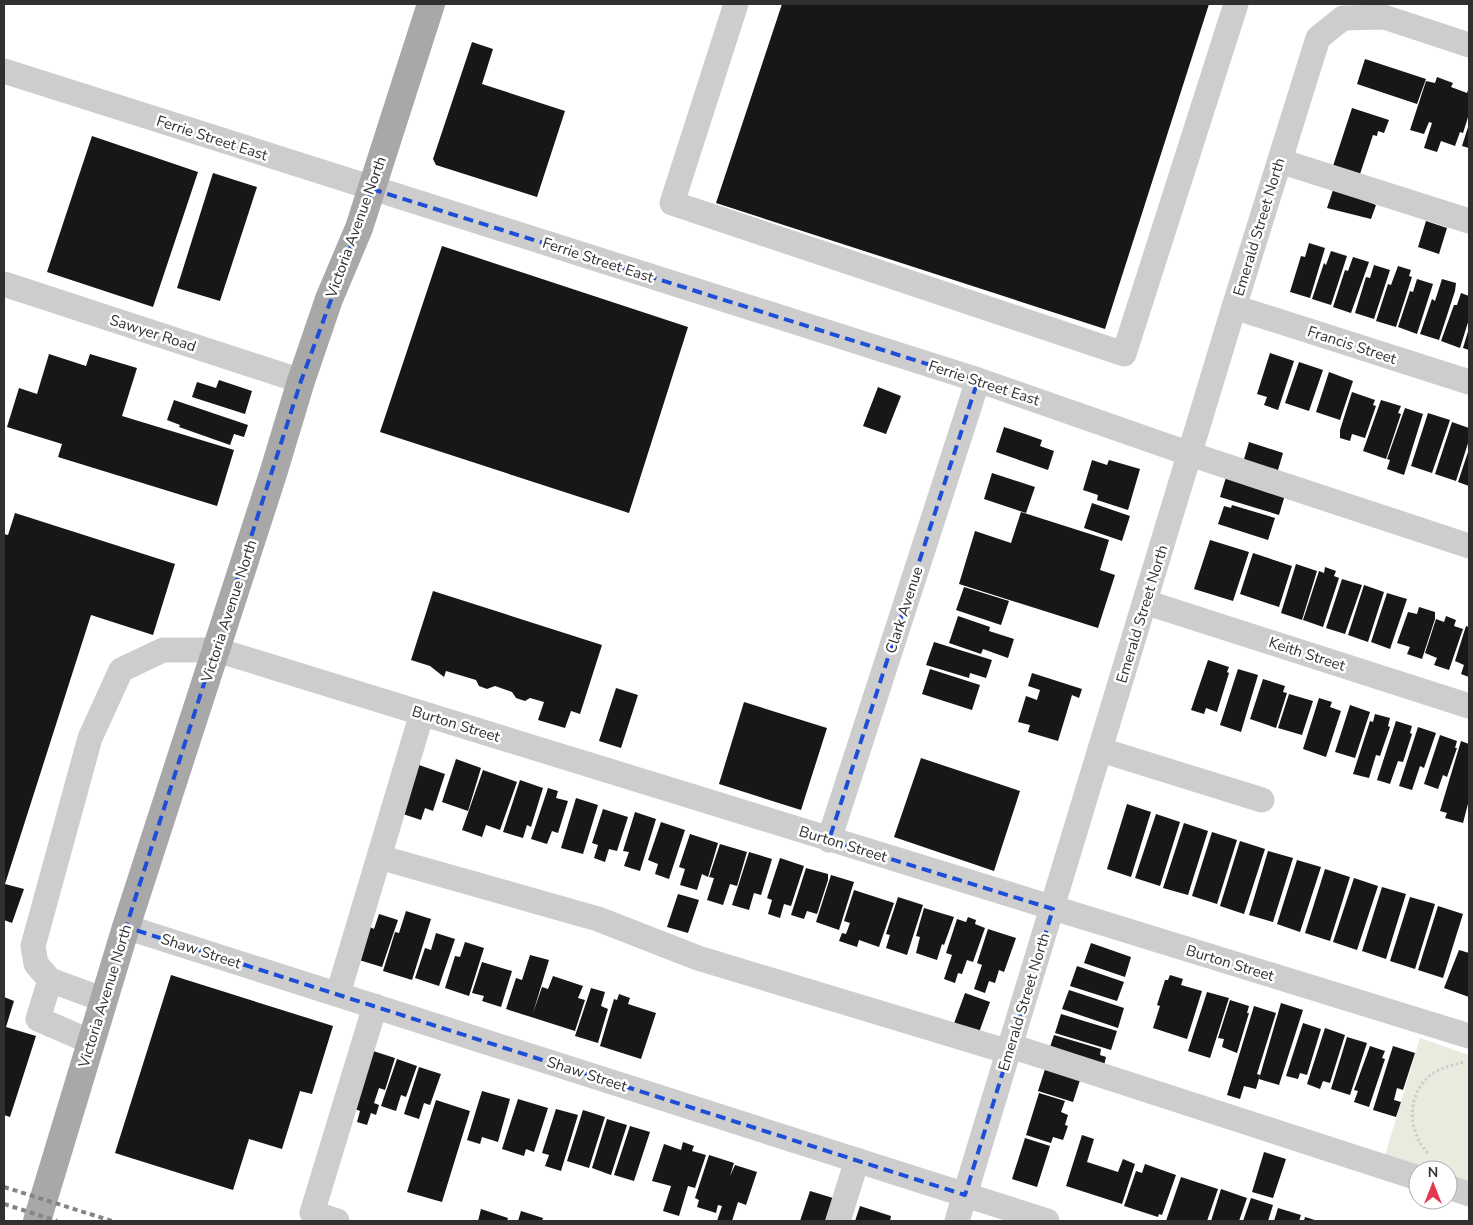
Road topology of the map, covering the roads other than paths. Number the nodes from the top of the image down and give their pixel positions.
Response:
1 (431, 4) edge
2 (736, 4) edge
3 (1236, 4) edge
4 (1469, 45) edge
5 (4, 71) edge
6 (1280, 161) junction
7 (372, 188) junction
8 (1469, 221) edge
9 (4, 284) edge
10 (1234, 307) junction
11 (978, 380) junction
12 (301, 381) junction
13 (1469, 382) edge
14 (1190, 454) junction
15 (1469, 546) edge
16 (1145, 602) junction
17 (217, 650) junction
18 (1469, 706) edge
19 (422, 713) junction
20 (1101, 750) junction
21 (1262, 800) dead end
22 (829, 840) junction
23 (379, 858) junction
24 (1053, 909) junction
25 (126, 927) junction
26 (50, 980) junction
27 (338, 994) junction
28 (104, 1000) junction
29 (375, 1006) junction
30 (1469, 1036) edge
31 (91, 1042) junction
32 (1010, 1049) junction
33 (857, 1160) junction
34 (1408, 1175) edge
35 (965, 1194) junction
36 (36, 1221) edge
37 (337, 1221) edge
38 (838, 1221) edge
39 (957, 1221) edge
40 (1047, 1221) edge

1 - 7 main road, Victoria Avenue North
2 - 3 street
4 - 6 street, Emerald Street North
5 - 7 street, Ferrie Street East
6 - 8 street
6 - 10 street, Emerald Street North
7 - 11 street, Ferrie Street East
7 - 12 main road, Victoria Avenue North
9 - 12 street, Sawyer Road
10 - 13 street, Francis Street
10 - 14 street, Emerald Street North
11 - 14 street, Ferrie Street East
11 - 22 street, Clark Avenue
12 - 17 main road, Victoria Avenue North
14 - 15 street, Ferrie Street East
14 - 16 street, Emerald Street North
16 - 18 street, Keith Street
16 - 20 street, Emerald Street North
17 - 19 street, Burton Street
17 - 25 main road, Victoria Avenue North
17 - 26 street, Burton Street
19 - 22 street, Burton Street
19 - 23 street
20 - 21 street
20 - 24 street, Emerald Street North
22 - 24 street, Burton Street
23 - 27 street
23 - 32 street
24 - 30 street, Burton Street
24 - 32 street, Emerald Street North
25 - 27 street, Shaw Street
25 - 28 main road, Victoria Avenue North
26 - 28 street
26 - 31 street
27 - 29 street, Shaw Street
28 - 31 main road, Victoria Avenue North
29 - 33 street, Shaw Street
29 - 37 street
31 - 36 main road, Victoria Avenue North
32 - 34 street
32 - 35 street, Emerald Street North
33 - 35 street, Shaw Street
33 - 38 street
35 - 39 street, Emerald Street North
35 - 40 street, Shaw Street

